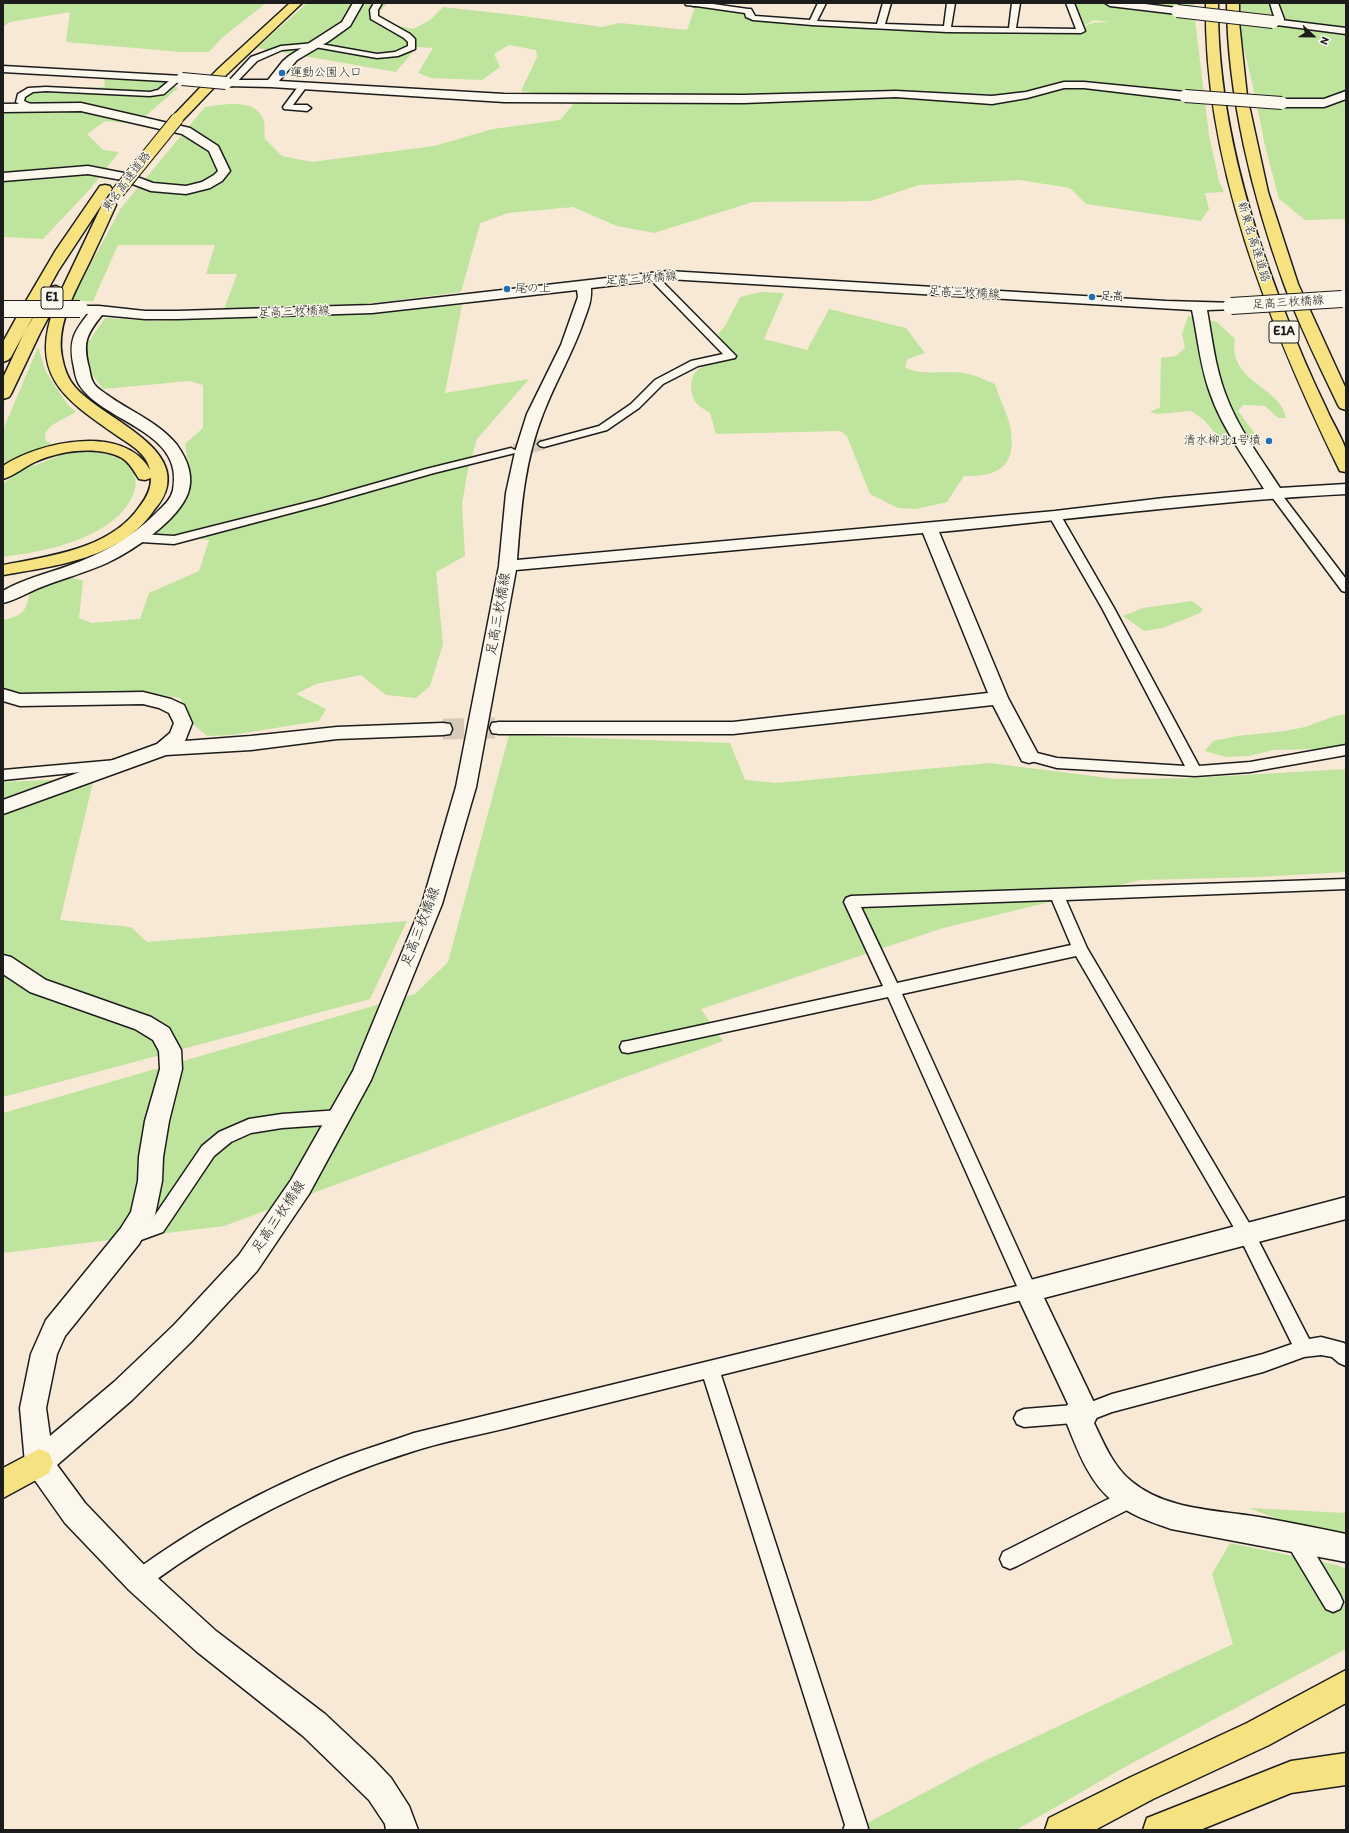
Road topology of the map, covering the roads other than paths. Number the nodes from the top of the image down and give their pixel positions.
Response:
1 (280, 3) edge
2 (296, 3) edge
3 (358, 3) edge
4 (378, 3) edge
5 (694, 3) edge
6 (754, 3) edge
7 (822, 3) edge
8 (887, 3) edge
9 (951, 3) edge
10 (1016, 3) edge
11 (1070, 3) edge
12 (1110, 3) edge
13 (1143, 3) edge
14 (1212, 3) edge
15 (1233, 3) edge
16 (1274, 3) edge
17 (1178, 9) junction
18 (748, 11) junction
19 (1277, 21) junction
20 (258, 22) dead end
21 (812, 23) junction
22 (1346, 27) edge
23 (880, 28) junction
24 (947, 30) junction
25 (1012, 30) junction
26 (1346, 31) edge
27 (315, 45) junction
28 (222, 56) dead end
29 (3, 69) edge
30 (179, 79) junction
31 (228, 84) junction
32 (271, 84) junction
33 (303, 86) junction
34 (186, 92) dead end
35 (1346, 94) edge
36 (3, 108) edge
37 (32, 108) junction
38 (307, 108) dead end
39 (168, 116) junction
40 (147, 135) dead end
41 (124, 164) dead end
42 (3, 177) edge
43 (110, 195) junction
44 (73, 234) junction
45 (652, 276) junction
46 (583, 284) junction
47 (1291, 284) junction
48 (1344, 299) edge
49 (1199, 307) junction
50 (3, 309) edge
51 (99, 310) junction
52 (3, 327) edge
53 (3, 357) edge
54 (1346, 385) edge
55 (3, 394) edge
56 (1346, 405) edge
57 (544, 444) tunnel mouth
58 (511, 451) tunnel mouth
59 (1346, 467) edge
60 (3, 474) edge
61 (1346, 489) edge
62 (1275, 493) junction
63 (1055, 516) junction
64 (929, 528) junction
65 (141, 538) junction
66 (3, 562) edge
67 (508, 566) junction
68 (3, 570) edge
69 (1346, 588) edge
70 (3, 598) edge
71 (3, 695) edge
72 (999, 698) junction
73 (499, 728) tunnel mouth
74 (443, 729) tunnel mouth
75 (164, 749) junction
76 (1346, 750) edge
77 (1029, 756) joint
78 (116, 765) junction
79 (1195, 771) junction
80 (3, 775) edge
81 (3, 807) edge
82 (1346, 884) edge
83 (1057, 895) junction
84 (1080, 949) junction
85 (3, 963) edge
86 (893, 990) junction
87 (628, 1047) dead end
88 (340, 1117) junction
89 (1346, 1208) edge
90 (1246, 1233) junction
91 (130, 1236) junction
92 (1028, 1291) junction
93 (1304, 1348) junction
94 (1346, 1357) edge
95 (710, 1369) junction
96 (1086, 1413) junction
97 (1024, 1418) dead end
98 (39, 1463) junction
99 (3, 1484) edge
100 (1132, 1497) junction
101 (1294, 1537) junction
102 (1346, 1548) edge
103 (1010, 1559) dead end
104 (139, 1580) junction
105 (1333, 1602) dead end
106 (1346, 1686) edge
107 (1346, 1703) edge
108 (1258, 1734) junction
109 (1346, 1757) edge
110 (1346, 1769) edge
111 (1292, 1777) junction
112 (402, 1830) edge
113 (854, 1830) edge
114 (1061, 1830) edge
115 (1159, 1830) edge

1 - 20 main road
2 - 39 main road, 東名高速道路 / E1
3 - 27 street
4 - 27 street
5 - 18 street
6 - 18 street
7 - 21 street
8 - 23 street
9 - 24 street
10 - 25 street
11 - 25 street
12 - 17 street
13 - 17 street
14 - 59 main road, 新東名高速道路 / E1A
15 - 47 main road, 新東名高速道路 / E1A
16 - 19 street
17 - 19 street, bridge
18 - 21 street
19 - 22 street
19 - 26 street
21 - 23 street
23 - 24 street
24 - 25 street
27 - 31 street
27 - 32 street
28 - 34 main road
29 - 30 street
30 - 31 street, bridge
30 - 37 street
31 - 32 street
32 - 33 street
33 - 35 street, bridge
33 - 38 street
36 - 37 street
37 - 42 street
39 - 40 main road, 東名高速道路 / E1
39 - 43 main road, 東名高速道路 / E1, bridge
41 - 43 main road, 東名高速道路 / E1
43 - 44 main road, 東名高速道路 / E1
43 - 55 main road, 東名高速道路 / E1
43 - 68 main road
44 - 52 main road
44 - 53 main road, 東名高速道路 / E1
45 - 46 street, 足高三枚橋線
45 - 49 street, 足高三枚橋線
45 - 57 street
46 - 51 street, 足高三枚橋線
46 - 67 street, 足高三枚橋線
47 - 54 main road
47 - 56 main road, 新東名高速道路 / E1A
48 - 49 street, 足高三枚橋線, bridge
49 - 62 street
50 - 51 street, 足高三枚橋線, bridge
51 - 65 street
58 - 65 street
60 - 66 main road
61 - 62 street
62 - 63 street
62 - 69 street
63 - 64 street
63 - 79 street
64 - 67 street
64 - 72 street
65 - 70 street
67 - 88 street, 足高三枚橋線
71 - 75 street
72 - 73 street
72 - 77 street
74 - 75 street
75 - 78 street
76 - 79 street
77 - 79 street
78 - 80 street
78 - 81 street
82 - 83 street
83 - 84 street
83 - 86 street
84 - 86 street
84 - 90 street
85 - 91 street
86 - 87 street
86 - 92 street
88 - 91 street
88 - 98 street, 足高三枚橋線
89 - 90 street
90 - 92 street
90 - 93 street
91 - 98 street
92 - 95 street
92 - 96 street
93 - 94 street
93 - 96 street
95 - 104 street
95 - 113 street
96 - 97 street
96 - 100 street
98 - 99 main road
98 - 104 street
100 - 101 street
100 - 103 street
101 - 102 street
101 - 105 street
104 - 112 street
106 - 108 main road
107 - 108 main road
108 - 114 main road
109 - 111 main road
110 - 111 main road
111 - 115 main road

